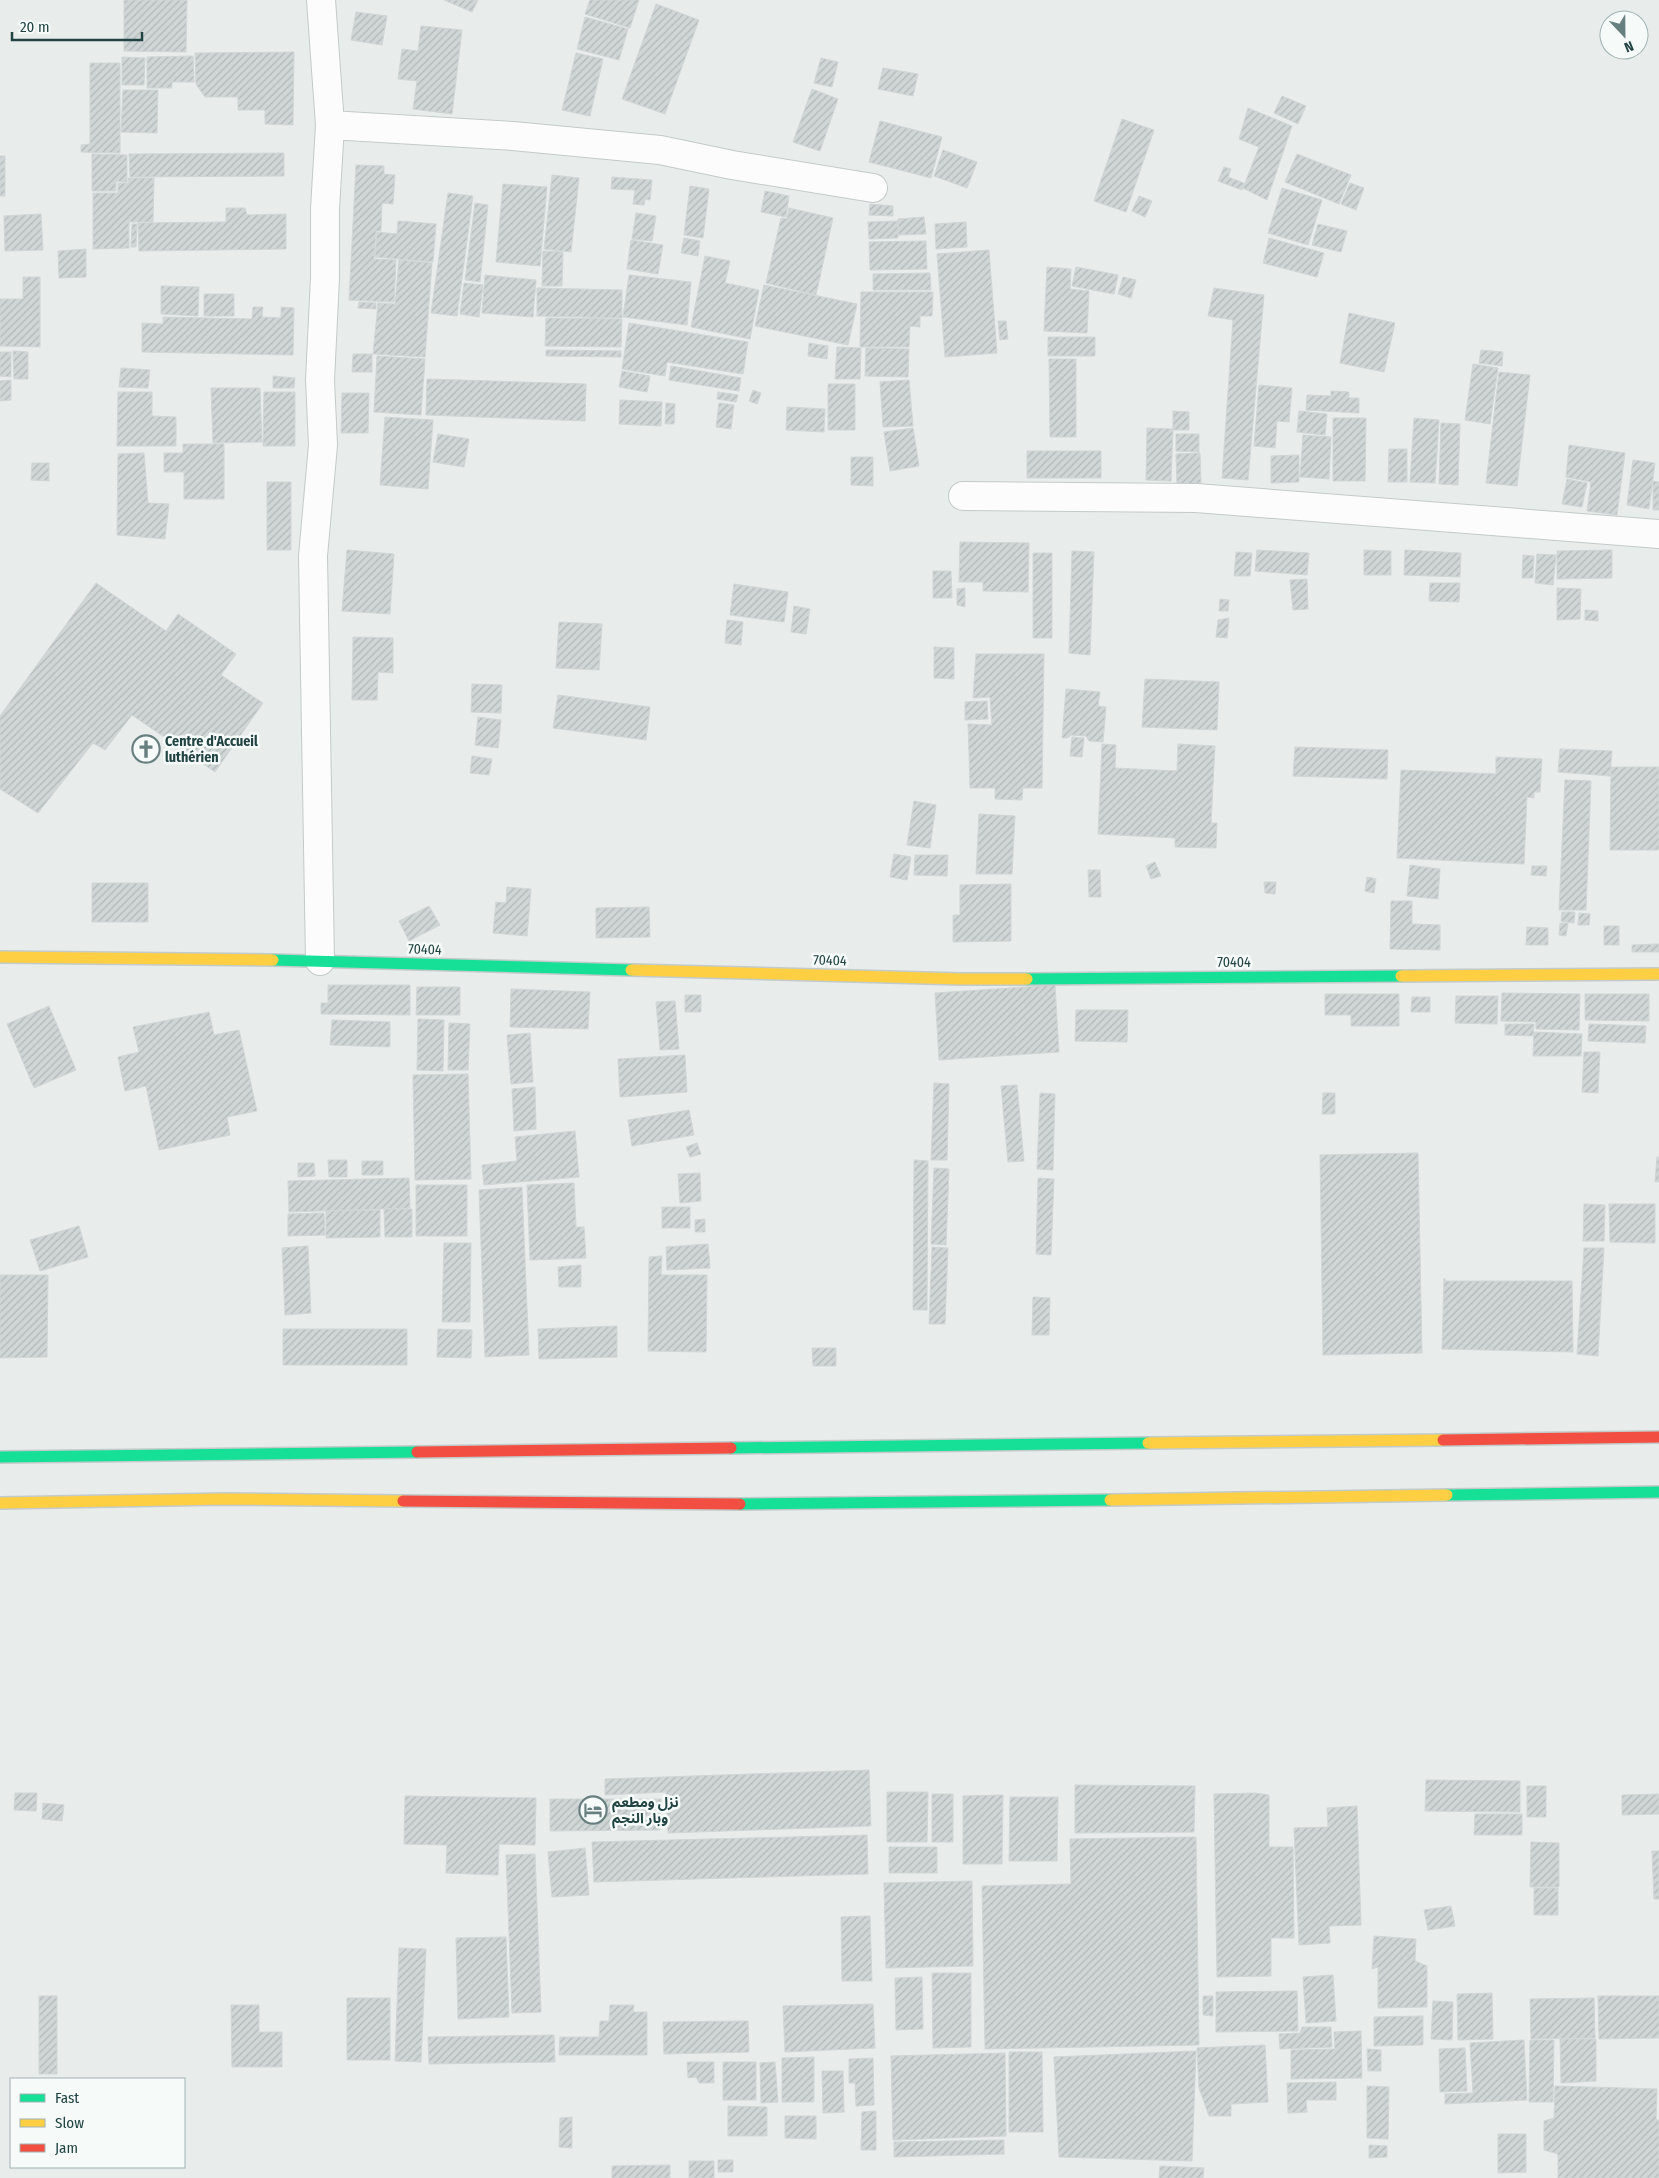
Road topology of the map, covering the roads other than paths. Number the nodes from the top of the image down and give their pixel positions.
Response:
1 (321, 0) edge
2 (330, 125) junction
3 (873, 188) dead end
4 (963, 496) dead end
5 (1659, 534) edge
6 (0, 957) edge
7 (320, 961) junction
8 (1659, 974) edge
9 (1659, 1437) edge
10 (0, 1457) edge
11 (1659, 1492) edge
12 (0, 1503) edge

1 - 2 street
2 - 3 street
2 - 7 street
4 - 5 street
6 - 7 main road, 70404
7 - 8 main road, 70404
9 - 10 main road
11 - 12 main road

